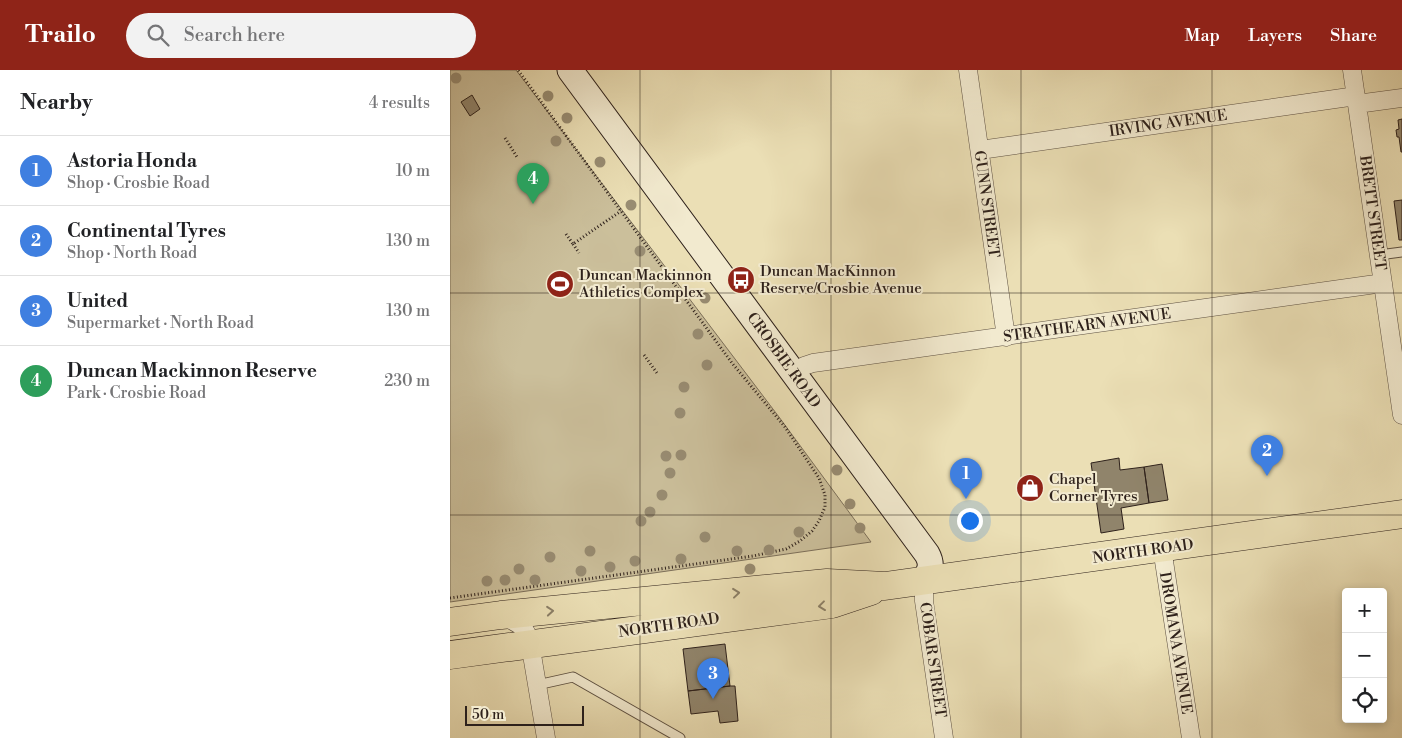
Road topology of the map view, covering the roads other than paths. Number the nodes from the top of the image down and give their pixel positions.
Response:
1 (570, 70) edge
2 (968, 70) edge
3 (1352, 70) edge
4 (1402, 98) edge
5 (1356, 100) junction
6 (980, 150) junction
7 (1402, 252) edge
8 (1379, 255) junction
9 (1382, 283) junction
10 (1006, 337) junction
11 (794, 373) junction
12 (1399, 375) edge
13 (1402, 416) edge
14 (1402, 514) edge
15 (1162, 548) junction
16 (924, 581) junction
17 (885, 586) junction
18 (501, 615) junction
19 (450, 622) edge
20 (530, 643) junction
21 (450, 655) edge
22 (537, 685) junction
23 (546, 738) edge
24 (680, 738) edge
25 (944, 738) edge
26 (1191, 738) edge

1 - 11 street, CROSBIE ROAD
2 - 6 street, GUNN STREET
3 - 5 street, BRETT STREET
4 - 5 street, IRVING AVENUE
5 - 6 street, IRVING AVENUE
5 - 8 street, BRETT STREET
6 - 10 street, GUNN STREET
7 - 8 lane
8 - 9 street, BRETT STREET
9 - 10 street, STRATHEARN AVENUE
9 - 12 street, BRETT STREET
10 - 11 street, STRATHEARN AVENUE
11 - 16 street, CROSBIE ROAD
12 - 13 street, BRETT STREET
14 - 15 highway, NORTH ROAD
15 - 16 highway, NORTH ROAD
15 - 26 street, DROMANA AVENUE
16 - 17 highway, NORTH ROAD
16 - 25 street, COBAR STREET
18 -> 17 highway, NORTH ROAD
17 -> 20 highway, NORTH ROAD
18 - 19 highway, NORTH ROAD
18 - 20 street
20 - 21 highway, NORTH ROAD
20 - 22 street
22 - 23 street
22 - 24 lane

